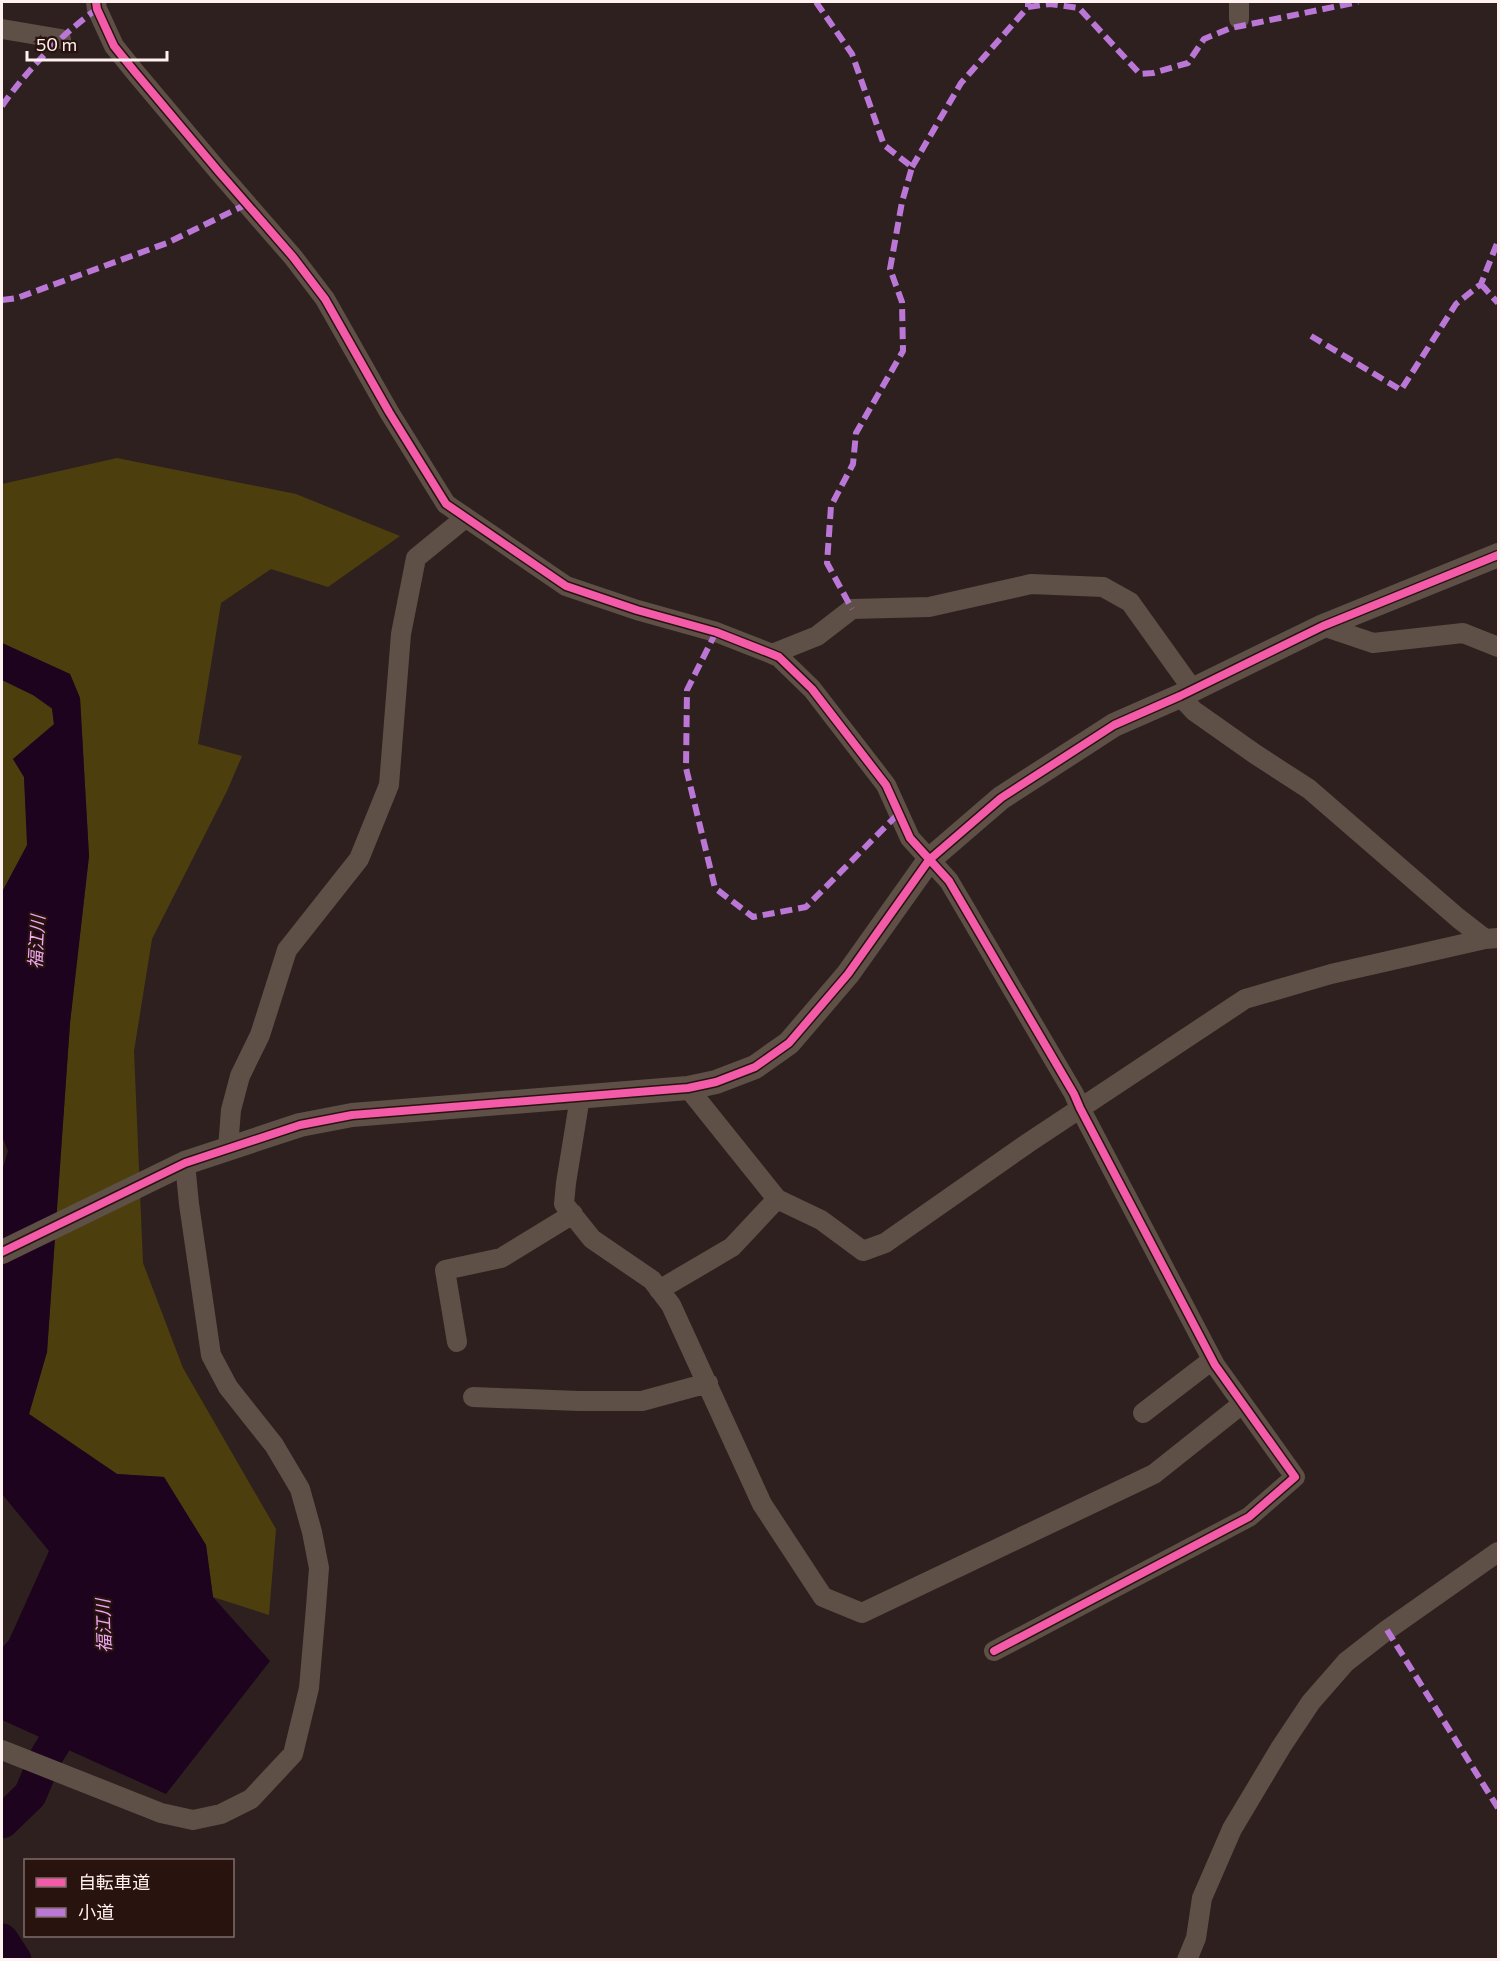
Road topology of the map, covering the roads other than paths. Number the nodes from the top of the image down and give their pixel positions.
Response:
1 (96, 2) edge
2 (2, 29) edge
3 (62, 39) dead end
4 (465, 518) junction
5 (1498, 555) edge
6 (1323, 626) junction
7 (1498, 647) edge
8 (772, 654) junction
9 (1186, 693) junction
10 (929, 860) junction
11 (1492, 939) edge
12 (688, 1088) junction
13 (580, 1097) junction
14 (1080, 1108) junction
15 (228, 1148) junction
16 (186, 1163) junction
17 (777, 1199) junction
18 (573, 1214) junction
19 (2, 1252) edge
20 (659, 1290) junction
21 (457, 1342) dead end
22 (1212, 1360) junction
23 (708, 1383) junction
24 (473, 1397) dead end
25 (1242, 1404) junction
26 (1143, 1413) dead end
27 (1498, 1552) edge
28 (994, 1651) dead end
29 (2, 1750) edge
30 (1187, 1959) edge

1 - 4 street
2 - 3 street
4 - 8 street
4 - 15 street
5 - 6 street
6 - 7 street
6 - 9 street
8 - 9 street
8 - 10 street
9 - 10 street
9 - 11 street
10 - 12 street
10 - 14 street
11 - 14 street
12 - 13 street
12 - 17 street
13 - 15 street
13 - 18 street
14 - 17 street
14 - 22 street
15 - 16 street
16 - 19 street
16 - 29 street
17 - 20 street
18 - 20 street
18 - 21 street
20 - 23 street
22 - 25 street
22 - 26 street
23 - 24 street
23 - 25 street
25 - 28 street
27 - 30 street

